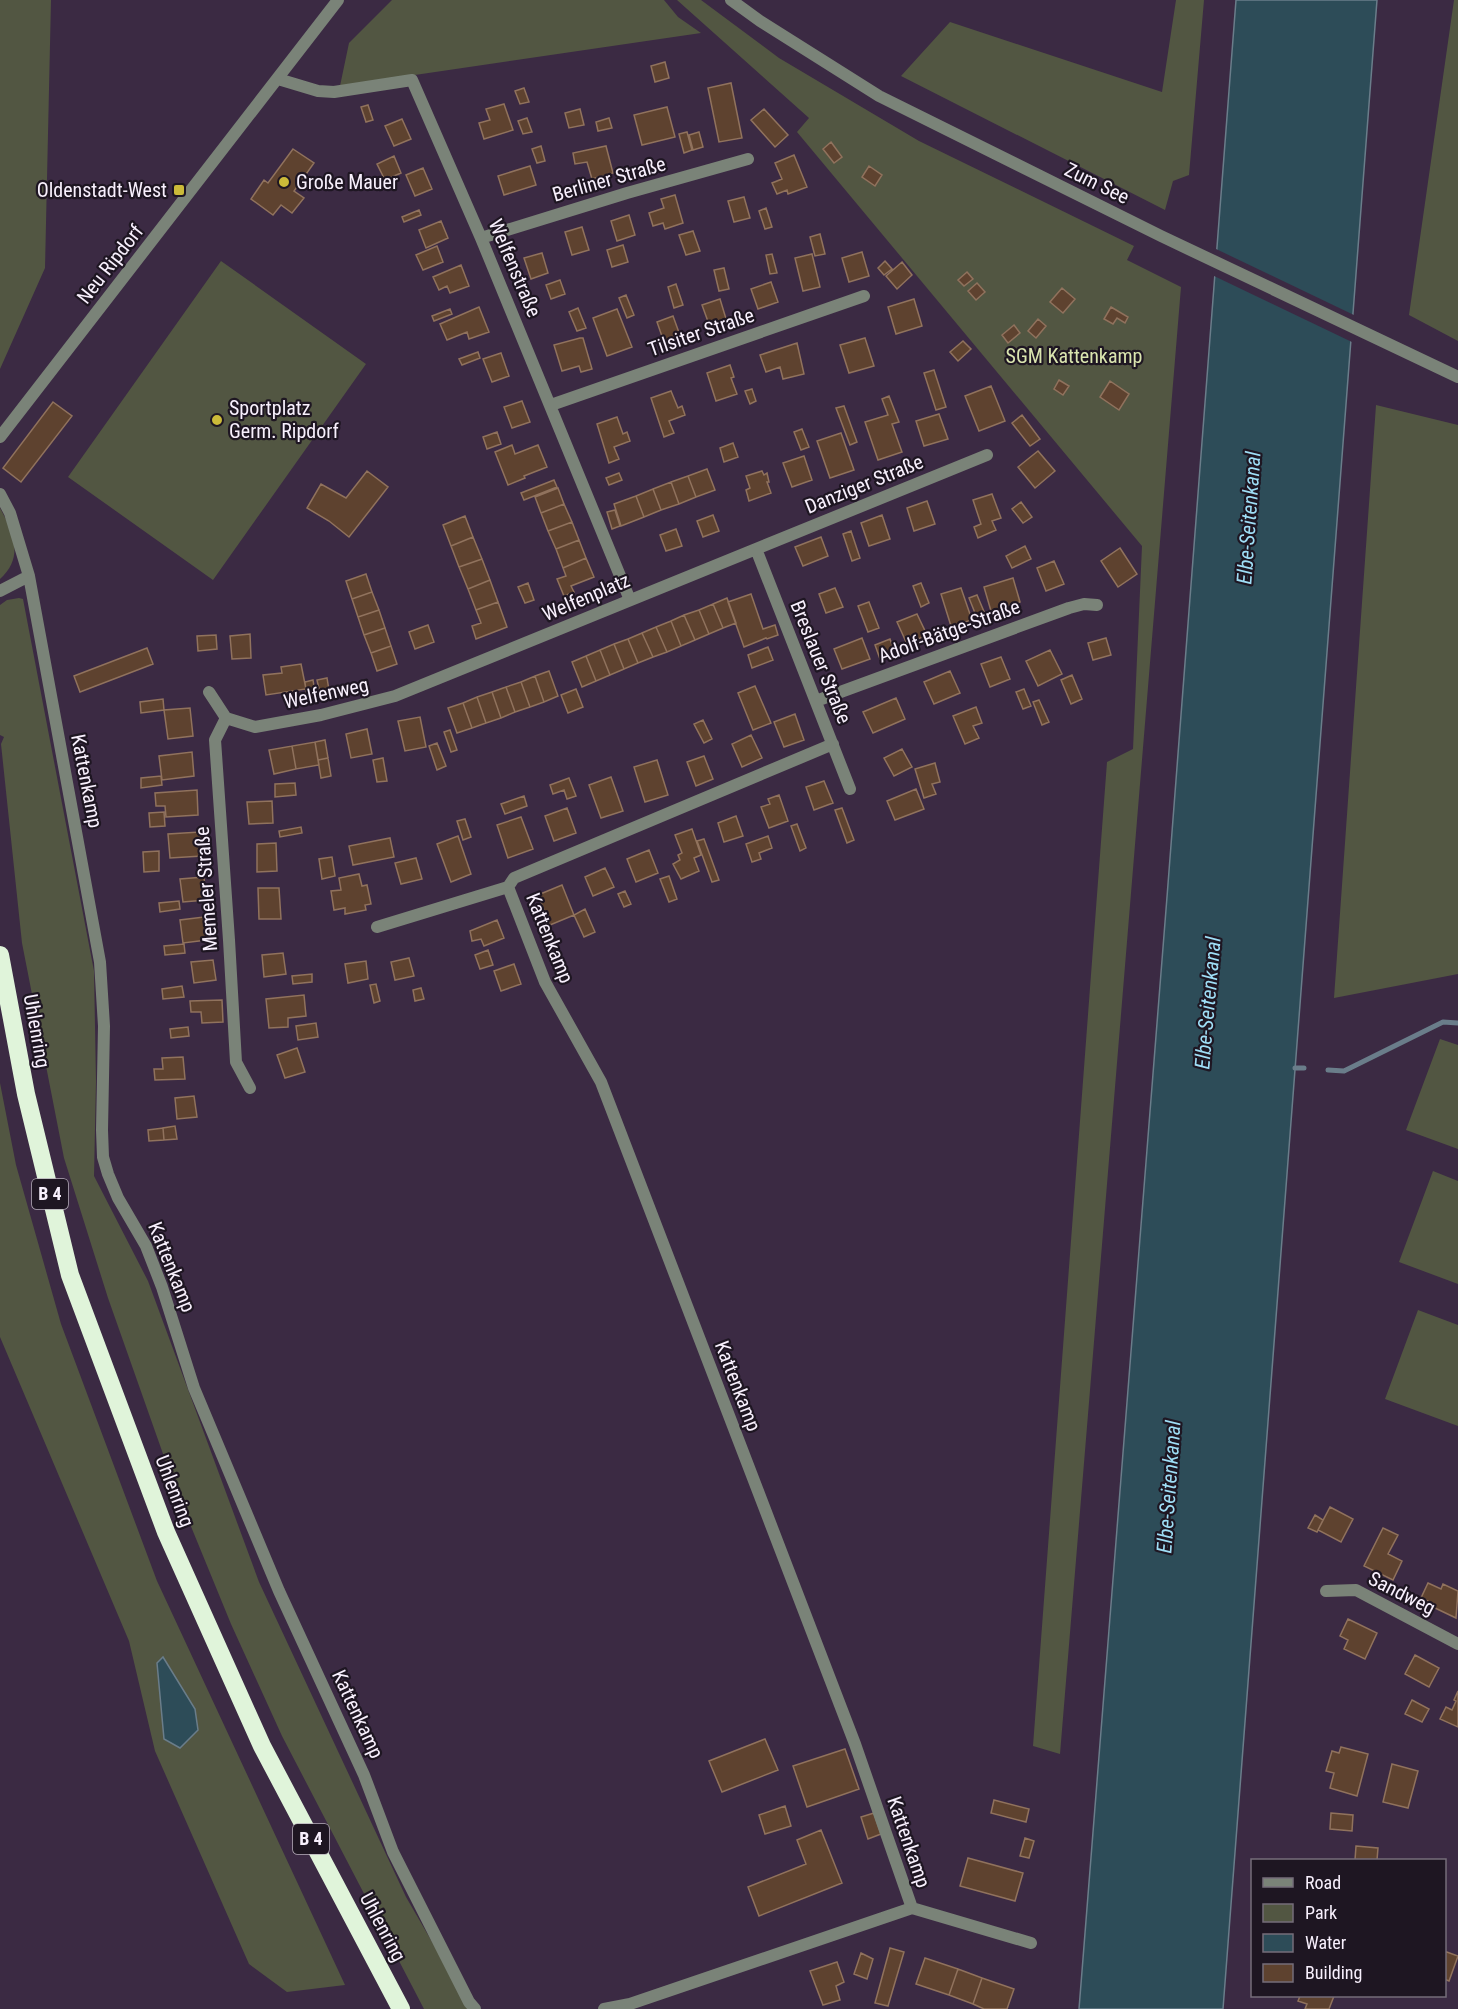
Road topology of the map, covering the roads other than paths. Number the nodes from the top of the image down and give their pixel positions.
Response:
1 (338, 0) edge
2 (731, 0) edge
3 (278, 79) junction
4 (748, 159) dead end
5 (481, 238) junction
6 (864, 296) dead end
7 (1458, 377) edge
8 (550, 405) junction
9 (0, 437) edge
10 (987, 455) dead end
11 (0, 494) edge
12 (756, 549) junction
13 (29, 576) junction
14 (0, 591) edge
15 (630, 600) junction
16 (1097, 605) dead end
17 (432, 682) joint
18 (209, 692) dead end
19 (816, 701) junction
20 (226, 718) junction
21 (833, 744) junction
22 (850, 789) dead end
23 (508, 887) junction
24 (376, 927) dead end
25 (0, 955) edge
26 (250, 1088) dead end
27 (1326, 1591) dead end
28 (1458, 1644) edge
29 (912, 1908) junction
30 (1031, 1943) dead end
31 (401, 2009) edge
32 (475, 2009) edge
33 (604, 2009) edge

1 - 3 street, Neu Ripdorf
2 - 7 street, Zum See
3 - 5 street, Welfenstraße
3 - 9 street, Neu Ripdorf
4 - 5 street, Berliner Straße
5 - 8 street, Welfenstraße
6 - 8 street, Tilsiter Straße
8 - 15 street, Welfenstraße
10 - 12 street, Danziger Straße
11 - 13 street, Kattenkamp
12 - 15 street, Welfenplatz
12 - 19 street, Breslauer Straße
13 - 14 street
13 - 32 street, Kattenkamp
15 - 17 street, Welfenplatz
16 - 19 street, Adolf-Bätge-Straße
17 - 20 street, Welfenweg
18 - 20 street
19 - 21 street, Breslauer Straße
20 - 26 street, Memeler Straße
21 - 22 street, Breslauer Straße
21 - 23 street, Kattenkamp
23 - 24 street, Kattenkamp
23 - 29 street, Kattenkamp
25 - 31 highway, Uhlenring / B 4
27 - 28 street, Sandweg
29 - 30 street, Kattenkamp
29 - 33 street, Kattenkamp

